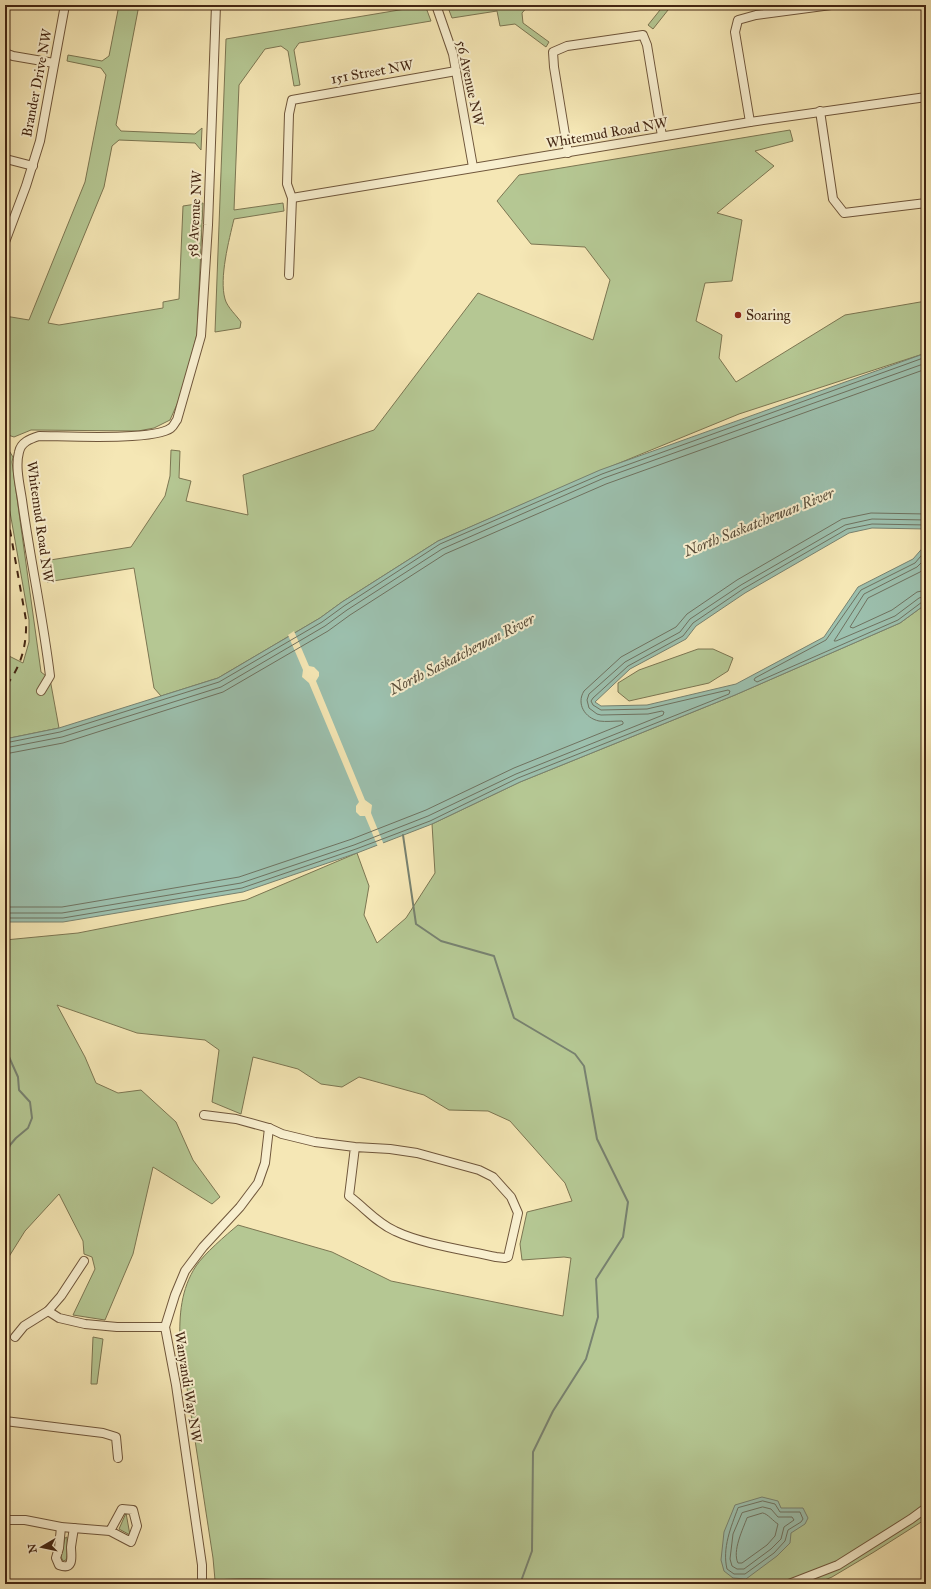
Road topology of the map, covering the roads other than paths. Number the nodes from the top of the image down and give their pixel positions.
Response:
1 (65, 5) edge
2 (216, 5) edge
3 (436, 5) edge
4 (831, 5) edge
5 (5, 53) edge
6 (54, 64) junction
7 (456, 71) junction
8 (926, 97) edge
9 (820, 111) junction
10 (750, 122) junction
11 (662, 136) junction
12 (568, 152) junction
13 (6, 159) dead end
14 (33, 166) junction
15 (473, 167) junction
16 (292, 198) junction
17 (926, 203) edge
18 (5, 242) edge
19 (289, 275) dead end
20 (177, 420) joint
21 (41, 691) dead end
22 (204, 1115) dead end
23 (269, 1128) junction
24 (355, 1147) junction
25 (84, 1261) dead end
26 (48, 1311) junction
27 (165, 1327) junction
28 (15, 1337) dead end
29 (5, 1421) edge
30 (118, 1458) dead end
31 (926, 1508) edge
32 (5, 1520) edge
33 (61, 1527) junction
34 (74, 1528) junction
35 (110, 1531) dead end
36 (202, 1584) edge
37 (789, 1584) edge

1 - 6 street, Brander Drive NW
2 - 20 street, 58 Avenue NW
3 - 7 street, 56 Avenue NW
4 - 10 street
5 - 6 street
6 - 14 street, Brander Drive NW
7 - 15 street, 56 Avenue NW
7 - 16 street, 151 Street NW
8 - 9 street, Whitemud Road NW
9 - 10 street, Whitemud Road NW
9 - 17 street
10 - 11 street, Whitemud Road NW
11 - 12 street, Whitemud Road NW
11 - 12 street
12 - 15 street, Whitemud Road NW
13 - 14 street
14 - 18 street, Brander Drive NW
15 - 16 street, Whitemud Road NW
16 - 19 street
20 - 21 street, Whitemud Road NW
22 - 23 street
23 - 24 street
23 - 27 street, Wanyandi Way NW
24 - 24 street
25 - 26 street
26 - 27 street
26 - 28 street
27 - 36 street, Wanyandi Way NW
29 - 30 street
31 - 37 street
32 - 33 street
33 - 34 street
33 - 34 street
34 - 35 street

